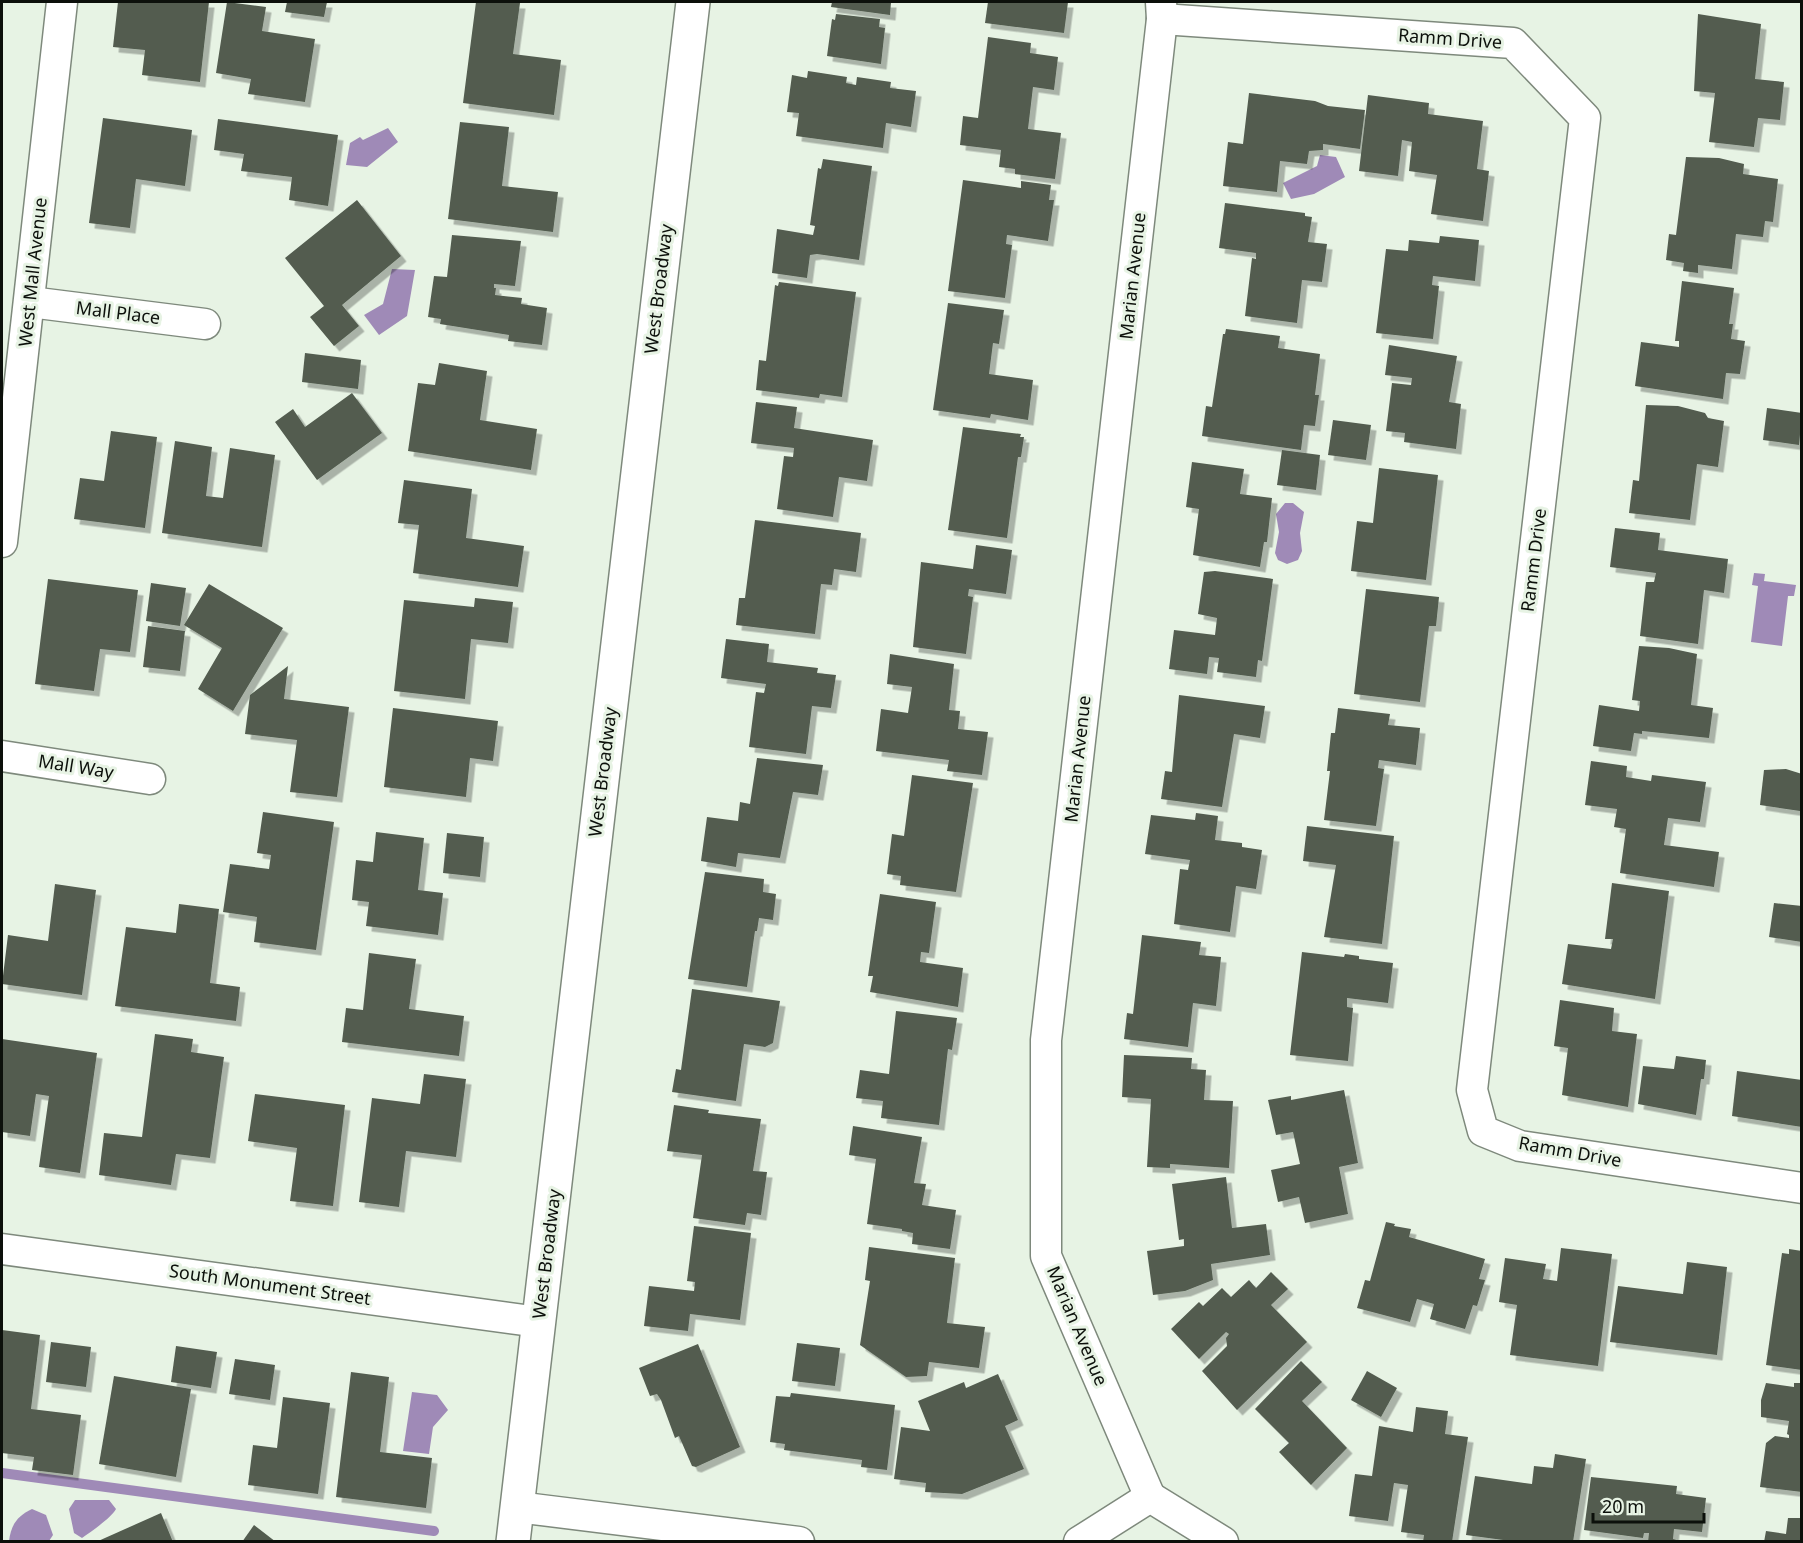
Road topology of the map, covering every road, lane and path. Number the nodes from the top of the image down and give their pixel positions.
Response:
1 (62, 2) edge
2 (693, 2) edge
3 (1162, 10) edge
4 (30, 302) junction
5 (205, 324) dead end
6 (2, 542) edge
7 (2, 756) edge
8 (150, 779) dead end
9 (1802, 1188) edge
10 (2, 1249) edge
11 (539, 1322) junction
12 (1150, 1497) junction
13 (517, 1507) junction
14 (513, 1542) edge
15 (799, 1542) edge
16 (1079, 1542) edge
17 (1223, 1542) edge

1 - 4 street, West Mall Avenue
2 - 11 main road, West Broadway
3 - 9 street, Ramm Drive
3 - 12 street, Marian Avenue
4 - 5 street, Mall Place
4 - 6 street, West Mall Avenue
7 - 8 street, Mall Way
10 - 11 street, South Monument Street
11 - 13 main road, West Broadway
12 - 16 street
12 - 17 street
13 - 14 main road, West Broadway
13 - 15 street

